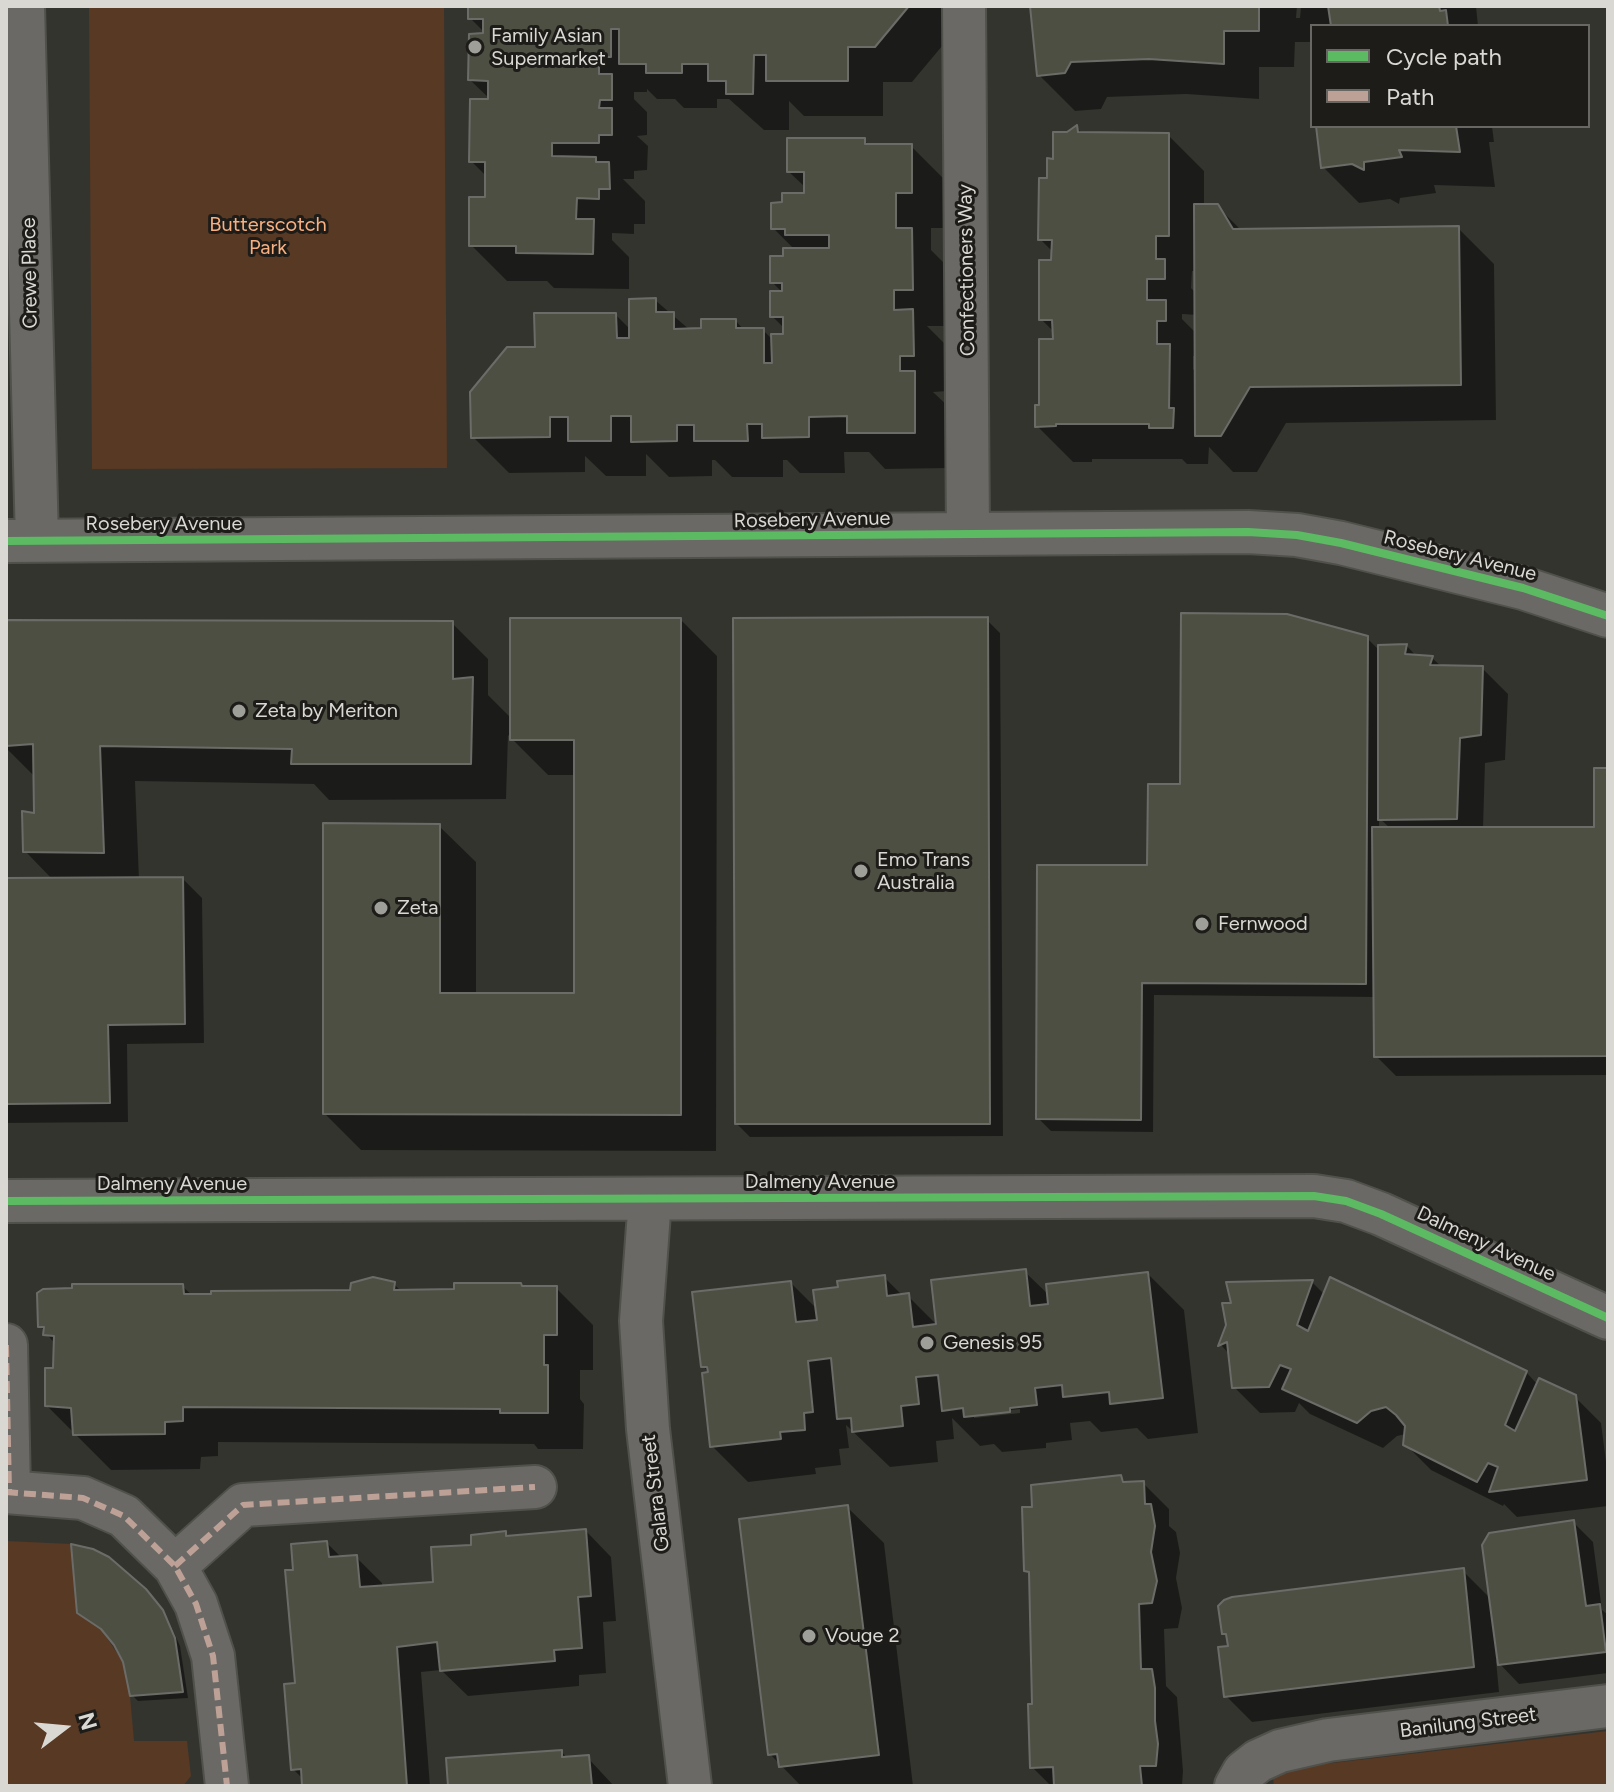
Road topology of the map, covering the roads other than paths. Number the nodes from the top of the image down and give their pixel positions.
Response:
1 (23, 6) edge
2 (964, 6) edge
3 (968, 534) junction
4 (22, 541) edge
5 (1608, 616) edge
6 (650, 1199) junction
7 (6, 1201) edge
8 (1608, 1318) edge
9 (6, 1345) edge
10 (535, 1487) dead end
11 (8, 1492) edge
12 (175, 1566) junction
13 (1608, 1706) edge
14 (1328, 1740) junction
15 (227, 1786) edge
16 (690, 1786) edge
17 (1210, 1786) edge
18 (1236, 1786) edge

1 - 4 street, Crewe Place
2 - 3 street, Confectioners Way
3 - 4 street, Rosebery Avenue
3 - 5 street, Rosebery Avenue
6 - 7 street, Dalmeny Avenue
6 - 8 street, Dalmeny Avenue
6 - 16 street, Galara Street
9 - 11 street
10 - 12 street
11 - 12 street
12 - 15 street
13 - 14 street, Banilung Street
14 - 17 street, Banilung Street
14 - 18 street, Banilung Street

